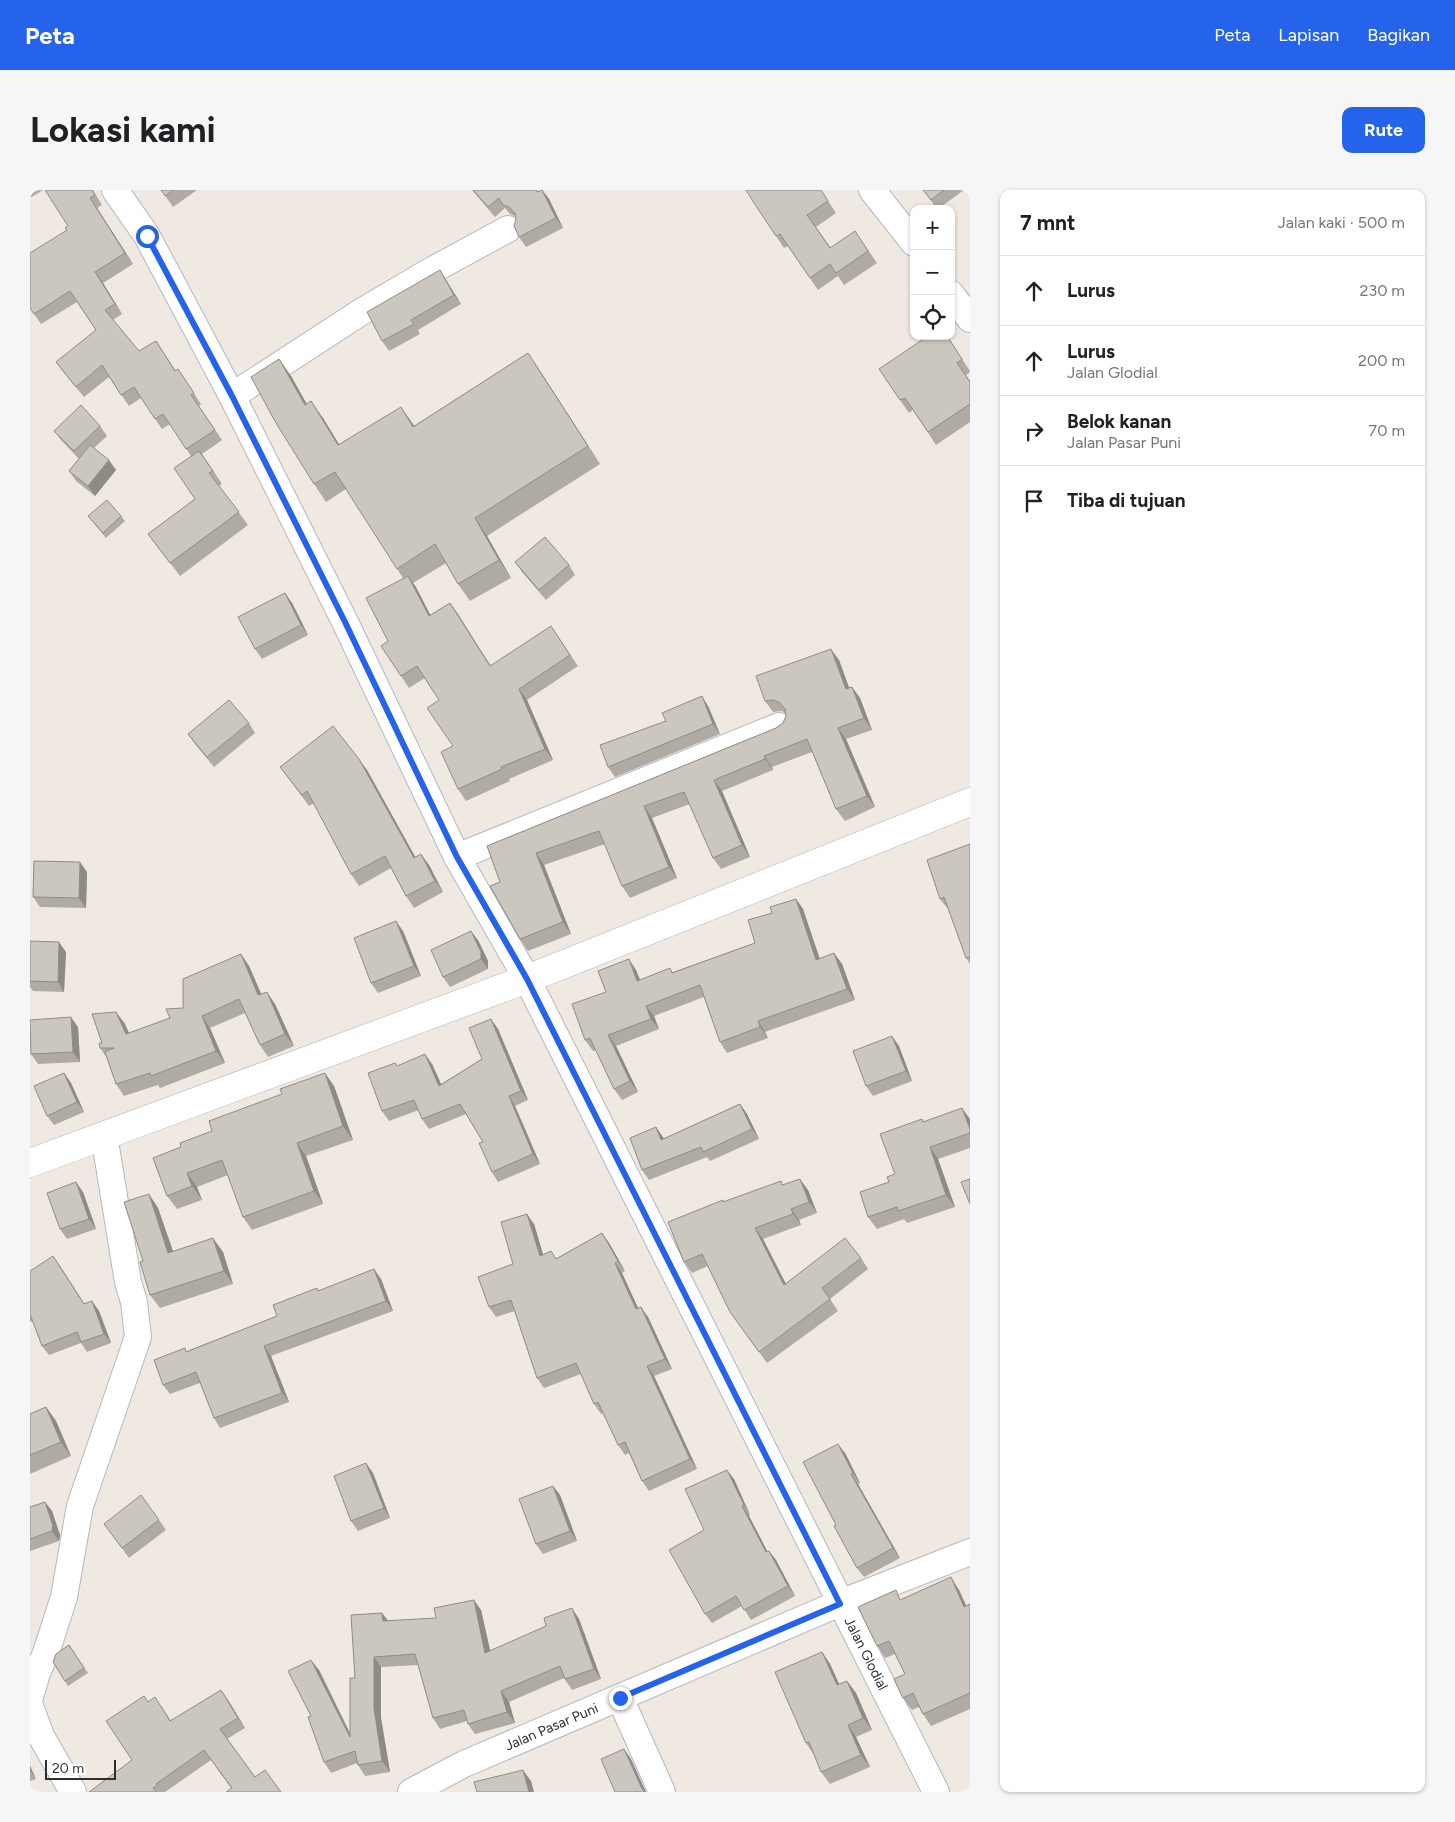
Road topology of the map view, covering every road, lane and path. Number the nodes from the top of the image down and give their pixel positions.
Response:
1 (115, 190) edge
2 (872, 190) edge
3 (508, 229) dead end
4 (910, 238) edge
5 (952, 295) edge
6 (970, 319) edge
7 (232, 396) junction
8 (780, 726) edge
9 (970, 802) edge
10 (457, 857) junction
11 (527, 979) junction
12 (104, 1135) junction
13 (30, 1163) edge
14 (970, 1552) edge
15 (840, 1604) junction
16 (30, 1697) edge
17 (620, 1698) junction
18 (30, 1706) edge
19 (73, 1792) edge
20 (411, 1792) edge
21 (662, 1792) edge
22 (936, 1792) edge

1 - 7 street, Jalan Glodial
2 - 4 street
3 - 7 street
5 - 6 street
7 - 10 street, Jalan Glodial
8 - 10 street
9 - 11 street
10 - 11 street, Jalan Glodial
11 - 12 street
11 - 15 street, Jalan Glodial
12 - 13 street
12 - 16 street
14 - 15 street, Jalan Pasar Puni
15 - 17 street, Jalan Pasar Puni
15 - 22 street, Jalan Glodial
17 - 20 street, Jalan Pasar Puni
17 - 21 street
18 - 19 street

